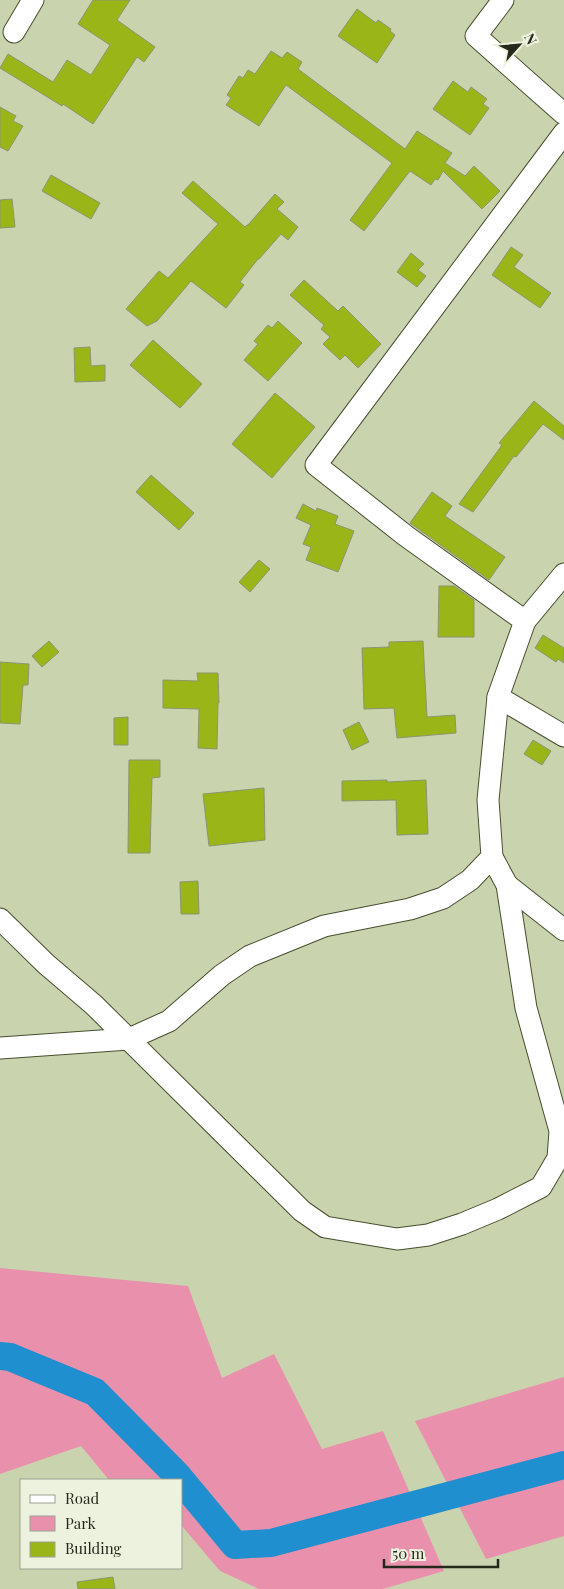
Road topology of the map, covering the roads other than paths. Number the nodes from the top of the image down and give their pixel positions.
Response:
1 (32, 0) edge
2 (503, 0) edge
3 (14, 32) dead end
4 (564, 114) edge
5 (564, 133) edge
6 (564, 574) edge
7 (525, 621) junction
8 (498, 697) junction
9 (564, 736) edge
10 (492, 857) junction
11 (507, 885) junction
12 (0, 919) edge
13 (564, 930) edge
14 (129, 1039) junction
15 (0, 1048) edge

1 - 3 street
2 - 4 street
5 - 7 street
6 - 7 street
7 - 8 street
8 - 9 street
8 - 10 street
10 - 11 street
10 - 14 street
11 - 13 street
11 - 14 street
12 - 14 street
14 - 15 street

